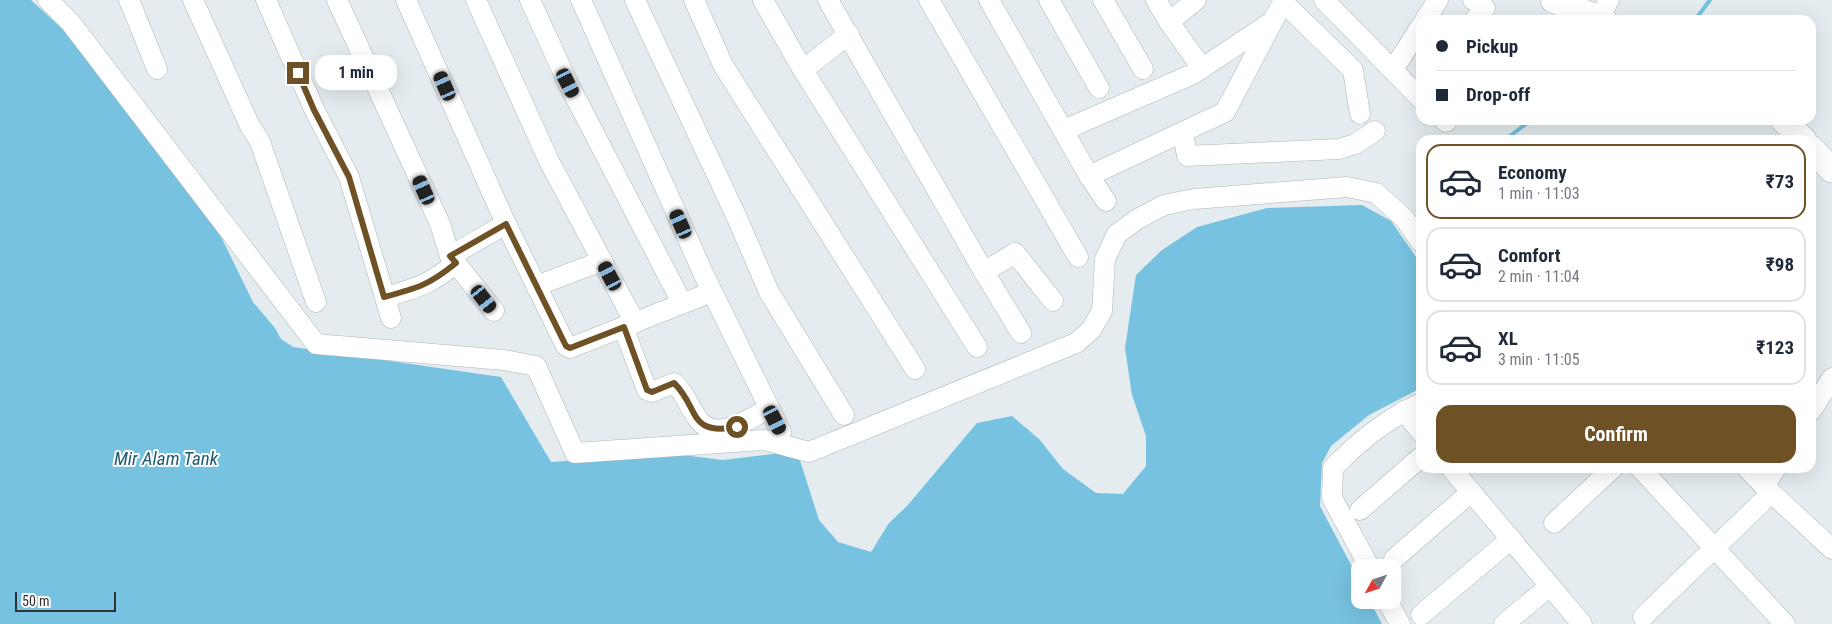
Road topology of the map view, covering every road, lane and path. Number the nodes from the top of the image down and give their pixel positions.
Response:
1 (48, 0) edge
2 (129, 0) edge
3 (193, 0) edge
4 (266, 0) edge
5 (337, 0) edge
6 (406, 0) edge
7 (476, 0) edge
8 (530, 0) edge
9 (581, 0) edge
10 (635, 0) edge
11 (694, 0) edge
12 (763, 0) edge
13 (828, 0) edge
14 (929, 0) edge
15 (989, 0) edge
16 (1049, 0) edge
17 (1103, 0) edge
18 (1156, 0) edge
19 (1196, 0) edge
20 (1324, 0) edge
21 (1438, 0) edge
22 (1472, 0) edge
23 (1553, 0) edge
24 (1283, 1) edge
25 (1604, 13) edge
26 (1428, 15) edge
27 (1479, 15) edge
28 (1168, 22) junction
29 (1271, 22) junction
30 (849, 34) junction
31 (1416, 34) edge
32 (1202, 68) junction
33 (157, 69) dead end
34 (1143, 69) dead end
35 (803, 70) junction
36 (1393, 70) junction
37 (1099, 88) dead end
38 (1416, 88) edge
39 (1360, 114) dead end
40 (1788, 125) edge
41 (1064, 130) junction
42 (1375, 131) dead end
43 (1183, 133) junction
44 (1798, 135) edge
45 (1816, 153) edge
46 (1832, 170) edge
47 (1089, 176) junction
48 (1106, 201) dead end
49 (506, 224) junction
50 (1415, 233) edge
51 (1078, 257) dead end
52 (453, 259) junction
53 (602, 261) junction
54 (984, 272) junction
55 (536, 286) junction
56 (712, 292) junction
57 (384, 297) junction
58 (1053, 301) dead end
59 (316, 302) dead end
60 (682, 303) junction
61 (494, 311) dead end
62 (391, 318) dead end
63 (629, 325) junction
64 (1021, 333) dead end
65 (977, 347) dead end
66 (915, 369) dead end
67 (1832, 378) edge
68 (1816, 403) edge
69 (1412, 407) edge
70 (769, 408) junction
71 (844, 415) dead end
72 (781, 432) dead end
73 (1416, 461) edge
74 (1455, 473) edge
75 (1608, 473) edge
76 (1645, 473) edge
77 (1750, 473) edge
78 (1774, 473) edge
79 (1472, 492) junction
80 (1763, 494) junction
81 (1360, 510) dead end
82 (1554, 523) dead end
83 (1511, 540) junction
84 (1715, 547) junction
85 (1832, 549) edge
86 (1365, 559) edge
87 (1394, 559) dead end
88 (1550, 586) junction
89 (1392, 609) edge
90 (1421, 615) dead end
91 (1643, 617) dead end
92 (1400, 624) edge
93 (1504, 624) edge
94 (1582, 624) edge
95 (1784, 624) edge

1 - 50 street
2 - 33 street
3 - 59 street
4 - 57 street
5 - 52 street
6 - 49 street
7 - 53 street
8 - 60 street
9 - 56 street
10 - 71 street
11 - 66 street
12 - 35 street
13 - 30 street
14 - 51 street
15 - 41 street
16 - 37 street
17 - 34 street
18 - 28 street
19 - 28 street
20 - 36 street
21 - 26 street
22 - 27 street
23 - 25 main road
24 - 29 street
24 - 39 street
28 - 32 street
29 - 32 street
29 - 43 street
30 - 35 street
30 - 54 street
31 - 36 street
32 - 41 street
35 - 65 street
36 - 38 street
40 - 44 main road
41 - 47 street
42 - 43 street
43 - 47 street
45 - 46 main road
47 - 48 street
49 - 52 street
49 - 55 street
52 - 57 street
52 - 61 street
53 - 55 street
53 - 63 street
54 - 58 street
54 - 64 street
55 - 63 street
56 - 60 street
56 - 70 street
57 - 62 street
60 - 63 street
63 - 70 street
67 - 68 street
69 - 86 street
70 - 72 street
73 - 81 street
74 - 79 street
75 - 82 street
76 - 84 street
77 - 80 street
78 - 80 street
79 - 83 street
79 - 87 street
80 - 84 street
80 - 85 street
83 - 88 street
83 - 90 street
84 - 91 street
84 - 95 street
88 - 93 street
88 - 94 street
89 - 92 street

